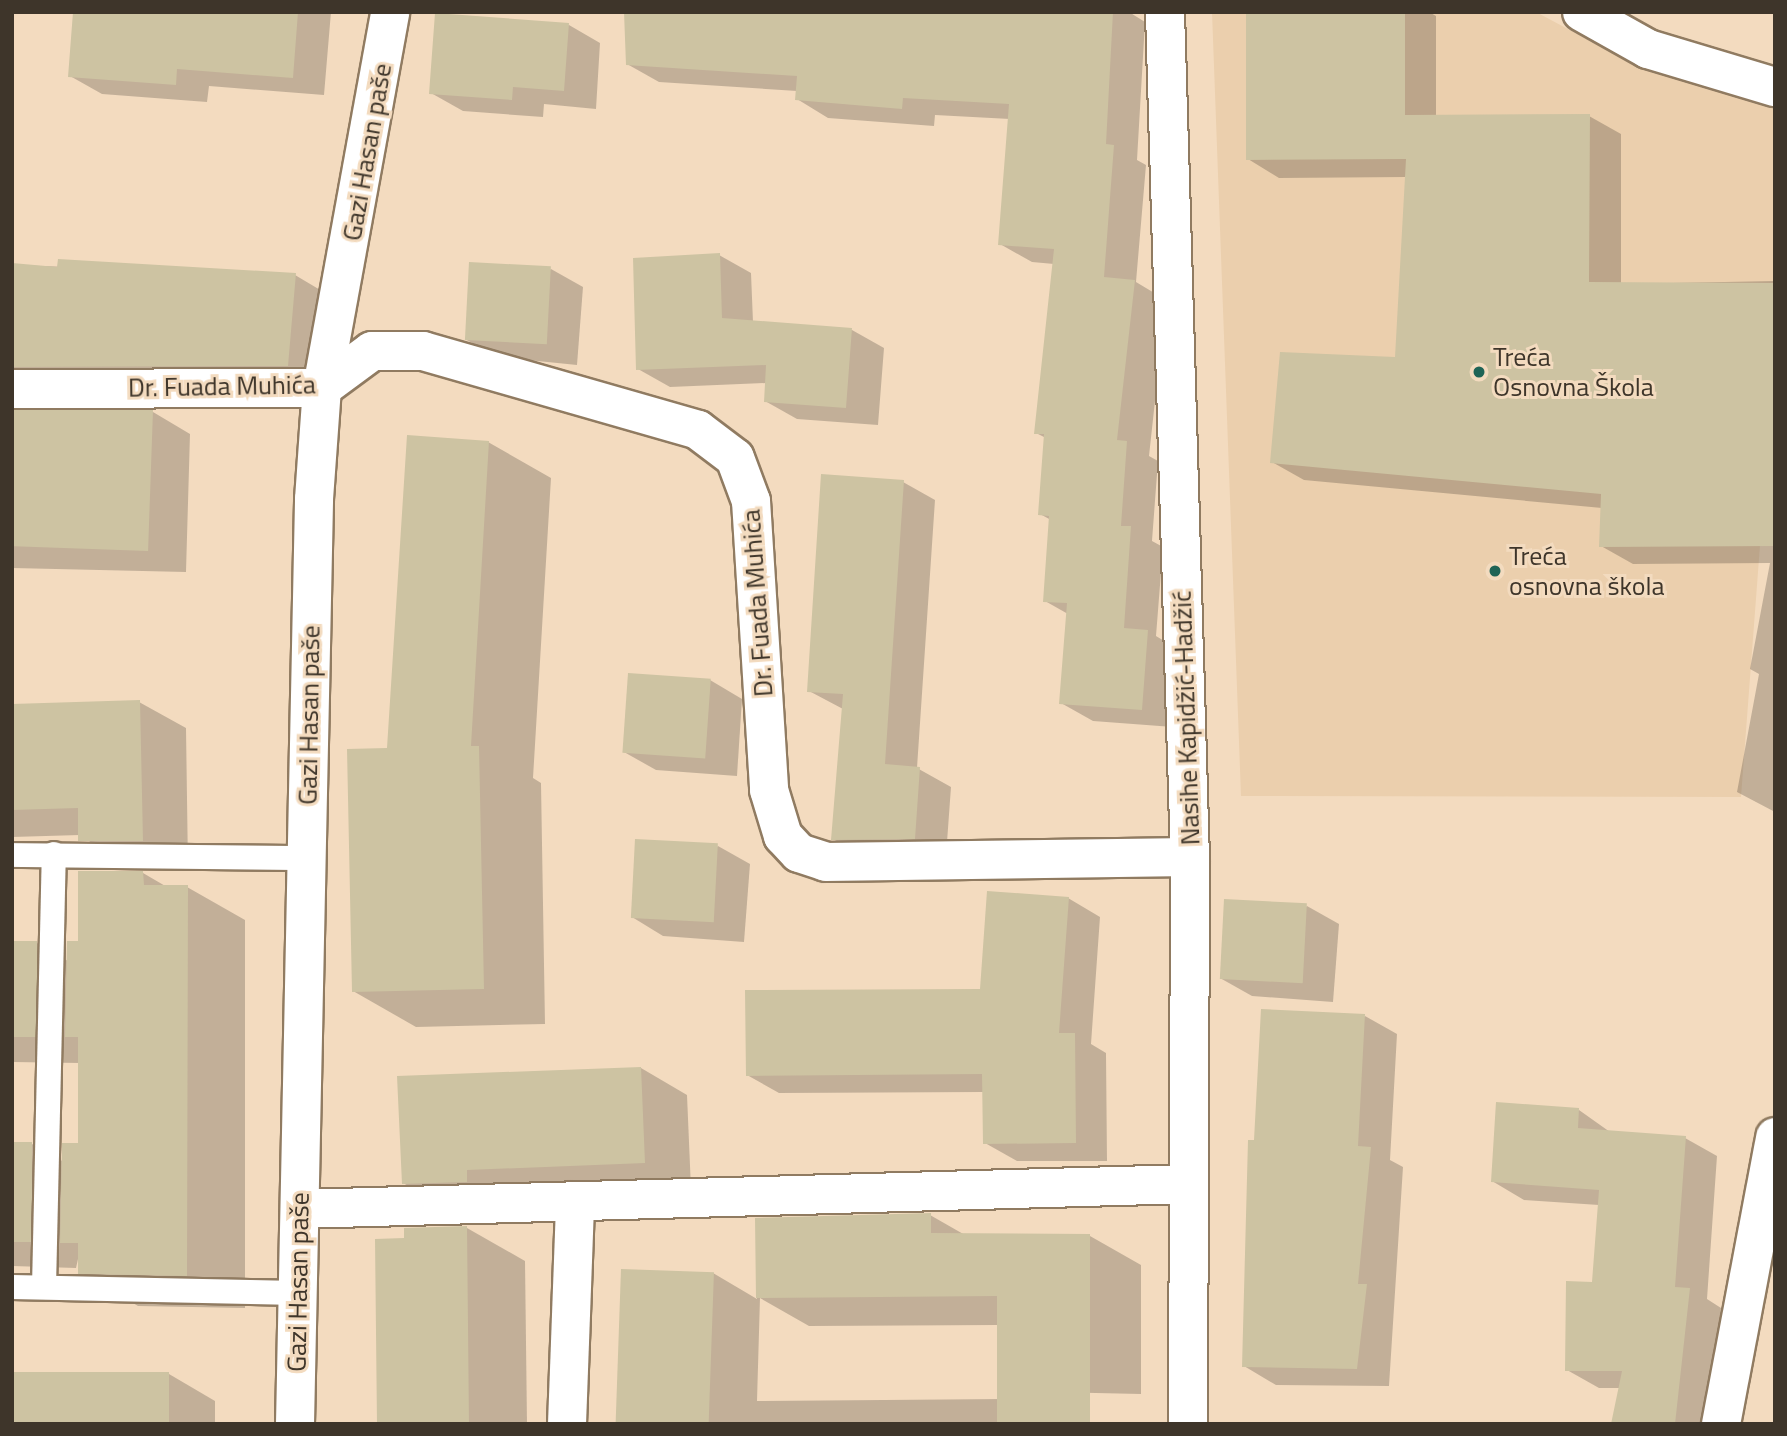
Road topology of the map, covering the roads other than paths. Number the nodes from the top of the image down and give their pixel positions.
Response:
1 (390, 12) edge
2 (1165, 12) edge
3 (1583, 12) edge
4 (1775, 87) edge
5 (321, 388) junction
6 (12, 389) edge
7 (54, 854) junction
8 (12, 855) edge
9 (1190, 857) junction
10 (306, 858) junction
11 (1775, 1137) edge
12 (1189, 1184) junction
13 (575, 1201) junction
14 (299, 1209) junction
15 (12, 1287) edge
16 (44, 1287) junction
17 (298, 1293) junction
18 (295, 1424) edge
19 (567, 1424) edge
20 (1188, 1424) edge
21 (1721, 1424) edge

1 - 5 street, Gazi Hasan paše
2 - 9 street, Nasihe Kapidžić-Hadžić
3 - 4 street
5 - 6 street, Dr. Fuada Muhića
5 - 9 street, Dr. Fuada Muhića
5 - 10 street, Gazi Hasan paše
7 - 8 lane
7 - 10 lane
7 - 16 lane
9 - 12 street, Nasihe Kapidžić-Hadžić
10 - 14 street, Gazi Hasan paše
11 - 21 street
12 - 13 street
12 - 20 street, Nasihe Kapidžić-Hadžić
13 - 14 street
13 - 19 street
14 - 17 street, Gazi Hasan paše
15 - 16 lane
16 - 17 lane
17 - 18 street, Gazi Hasan paše

